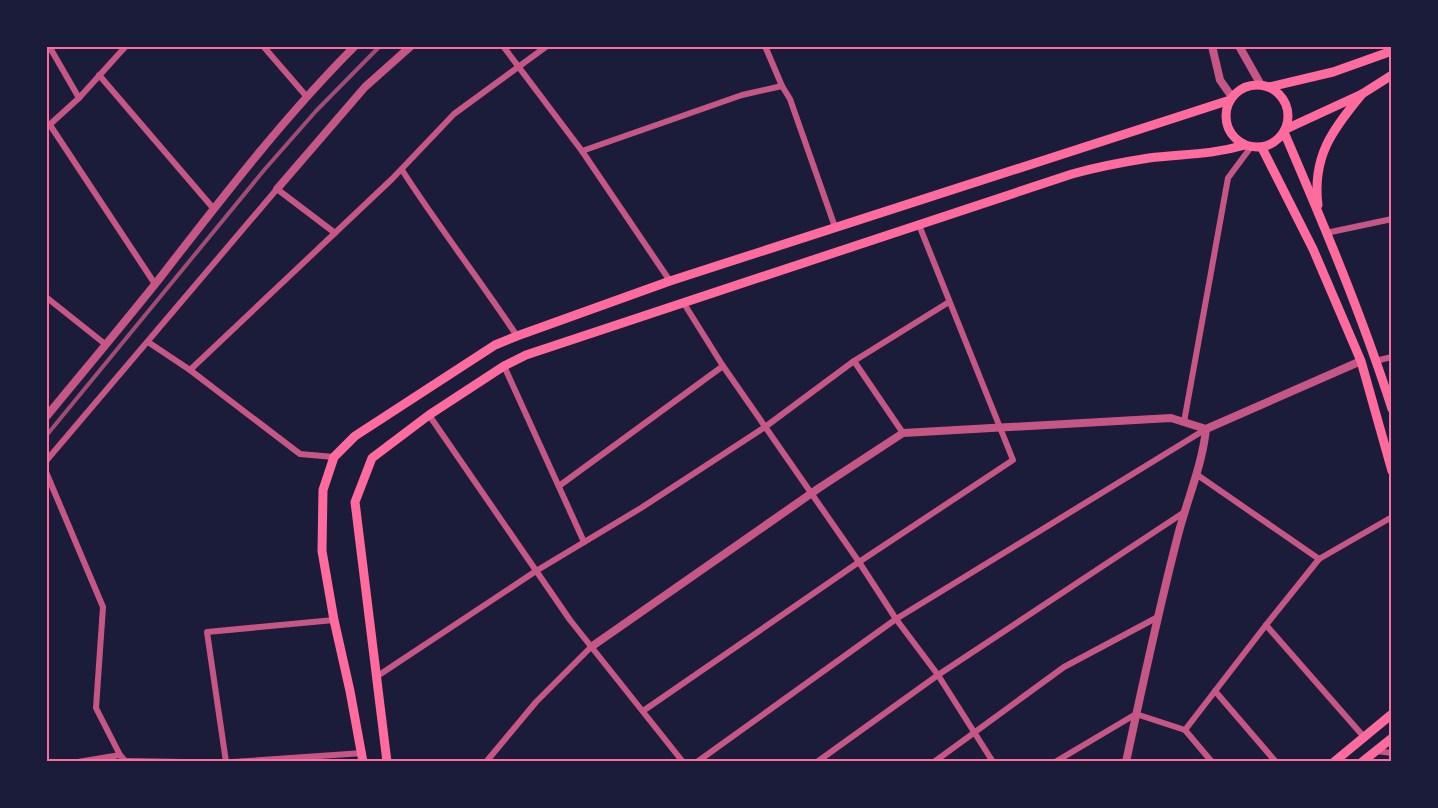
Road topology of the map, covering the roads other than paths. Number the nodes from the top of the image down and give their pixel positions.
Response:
1 (49, 46) edge
2 (126, 46) edge
3 (263, 46) edge
4 (355, 46) edge
5 (411, 46) edge
6 (503, 46) edge
7 (547, 46) edge
8 (765, 46) edge
9 (1212, 46) edge
10 (1239, 46) edge
11 (1392, 51) edge
12 (517, 68) junction
13 (99, 75) junction
14 (1392, 75) edge
15 (782, 86) junction
16 (1265, 86) junction
17 (1362, 94) junction
18 (307, 97) junction
19 (79, 98) junction
20 (1231, 99) junction
21 (48, 126) edge
22 (1285, 131) junction
23 (1248, 146) junction
24 (1262, 148) junction
25 (582, 151) junction
26 (402, 170) junction
27 (277, 189) junction
28 (213, 207) junction
29 (1320, 217) junction
30 (1392, 219) edge
31 (919, 225) junction
32 (836, 227) junction
33 (1326, 232) junction
34 (335, 233) junction
35 (670, 281) junction
36 (155, 284) junction
37 (46, 297) edge
38 (683, 303) junction
39 (950, 303) junction
40 (517, 336) junction
41 (148, 342) junction
42 (105, 344) junction
43 (1392, 357) edge
44 (854, 361) junction
45 (1361, 361) junction
46 (1375, 362) junction
47 (504, 366) junction
48 (723, 366) junction
49 (190, 370) junction
50 (1392, 409) edge
51 (429, 415) junction
52 (46, 417) edge
53 (1184, 422) junction
54 (765, 427) junction
55 (1002, 429) junction
56 (1206, 429) junction
57 (903, 433) junction
58 (334, 457) junction
59 (46, 461) edge
60 (1392, 471) edge
61 (46, 472) edge
62 (1196, 474) junction
63 (559, 486) junction
64 (811, 493) junction
65 (1183, 513) junction
66 (1392, 517) edge
67 (584, 543) junction
68 (1319, 559) junction
69 (859, 562) junction
70 (536, 571) junction
71 (1156, 618) junction
72 (896, 619) junction
73 (334, 620) junction
74 (1266, 625) junction
75 (591, 647) junction
76 (938, 675) junction
77 (376, 677) junction
78 (1215, 691) junction
79 (643, 711) junction
80 (1136, 714) junction
81 (1392, 714) edge
82 (1185, 730) junction
83 (974, 732) junction
84 (1364, 737) junction
85 (1392, 738) edge
86 (1376, 751) junction
87 (1392, 753) edge
88 (120, 755) junction
89 (363, 757) edge
90 (126, 761) edge
91 (78, 762) edge
92 (183, 762) edge
93 (226, 762) edge
94 (233, 762) edge
95 (387, 762) edge
96 (486, 762) edge
97 (683, 762) edge
98 (697, 762) edge
99 (817, 762) edge
100 (934, 762) edge
101 (993, 762) edge
102 (1055, 762) edge
103 (1126, 762) edge
104 (1212, 762) edge
105 (1276, 762) edge
106 (1334, 762) edge
107 (1362, 762) edge

1 - 19 street
2 - 13 street
3 - 18 street
4 - 18 street
5 - 27 street
6 - 12 street
7 - 12 street
8 - 15 street
9 - 20 street
10 - 16 street
11 - 16 main road
12 - 25 street
12 - 26 street
13 - 19 street
13 - 28 street
14 - 17 main road
15 - 25 street
15 - 32 street
16 - 20 main road
16 - 22 main road
17 - 22 main road
17 - 29 main road
18 - 28 street
19 - 21 street
20 - 23 main road
20 - 32 main road
21 - 36 street
22 - 24 main road
22 - 29 main road
23 - 24 main road
23 - 31 main road
23 - 53 street
24 - 45 main road
25 - 35 street
26 - 34 street
26 - 40 street
27 - 34 street
27 - 41 street
28 - 36 street
29 - 33 main road
30 - 33 street
31 - 38 main road
31 - 39 street
32 - 35 main road
33 - 46 main road
34 - 49 street
35 - 40 main road
36 - 42 street
37 - 42 street
38 - 47 main road
38 - 48 street
39 - 44 street
39 - 55 street
40 - 58 main road
41 - 49 street
41 - 59 street
42 - 52 street
43 - 46 street
44 - 54 street
44 - 57 street
45 - 56 street
45 - 60 main road
46 - 50 main road
47 - 51 main road
47 - 63 street
48 - 54 street
48 - 63 street
49 - 58 street
51 - 70 street
51 - 77 main road
53 - 55 street
53 - 56 street
54 - 64 street
54 - 67 street
55 - 57 street
55 - 69 street
56 - 62 street
56 - 72 street
57 - 64 street
58 - 73 main road
61 - 88 street
62 - 65 street
62 - 68 street
63 - 67 street
64 - 69 street
64 - 75 street
65 - 71 street
65 - 76 street
66 - 68 street
67 - 70 street
68 - 74 street
69 - 72 street
69 - 79 street
70 - 75 street
70 - 77 street
71 - 80 street
71 - 83 street
72 - 76 street
72 - 98 street
73 - 89 main road
73 - 93 street
74 - 78 street
74 - 84 street
75 - 79 street
75 - 96 street
76 - 83 street
76 - 99 street
77 - 95 main road
78 - 82 street
78 - 105 street
79 - 97 street
80 - 82 street
80 - 102 street
80 - 103 street
81 - 84 main road
82 - 104 street
83 - 100 street
83 - 101 street
84 - 106 main road
85 - 86 main road
86 - 87 street
86 - 107 main road
88 - 90 street
88 - 91 street
89 - 94 street
90 - 92 street

